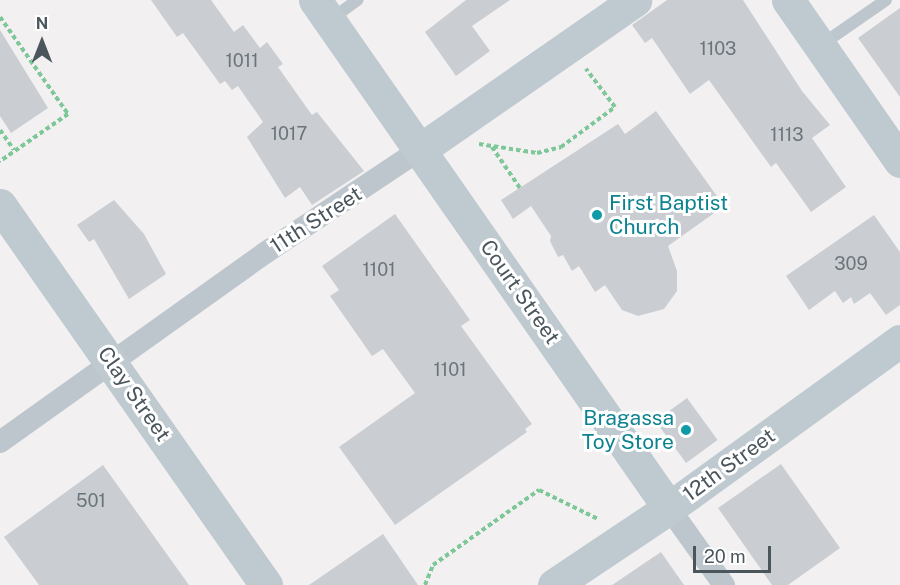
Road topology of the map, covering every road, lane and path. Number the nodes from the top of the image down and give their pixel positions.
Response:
1 (358, 0) edge
2 (635, 0) edge
3 (788, 0) edge
4 (886, 0) edge
5 (322, 10) edge
6 (0, 17) edge
7 (820, 46) junction
8 (589, 73) dead end
9 (0, 130) edge
10 (471, 142) dead end
11 (491, 146) junction
12 (421, 149) junction
13 (14, 150) junction
14 (0, 160) edge
15 (900, 161) edge
16 (520, 188) dead end
17 (0, 205) edge
18 (900, 340) edge
19 (111, 362) junction
20 (0, 442) edge
21 (669, 508) junction
22 (598, 519) dead end
23 (266, 585) edge
24 (425, 585) edge
25 (554, 585) edge
26 (724, 585) edge

1 - 5 lane
2 - 12 street, 11th Street
3 - 7 street
4 - 7 lane
5 - 12 street, Court Street
6 - 13 path
7 - 15 street
8 - 11 path
9 - 13 path
10 - 11 path
11 - 16 path
12 - 19 street, 11th Street
12 - 21 street, Court Street
13 - 14 path
17 - 19 street, Clay Street
18 - 21 street, 12th Street
19 - 20 street, 11th Street
19 - 23 street, Clay Street
21 - 25 street, 12th Street
21 - 26 street, Court Street
22 - 24 path

